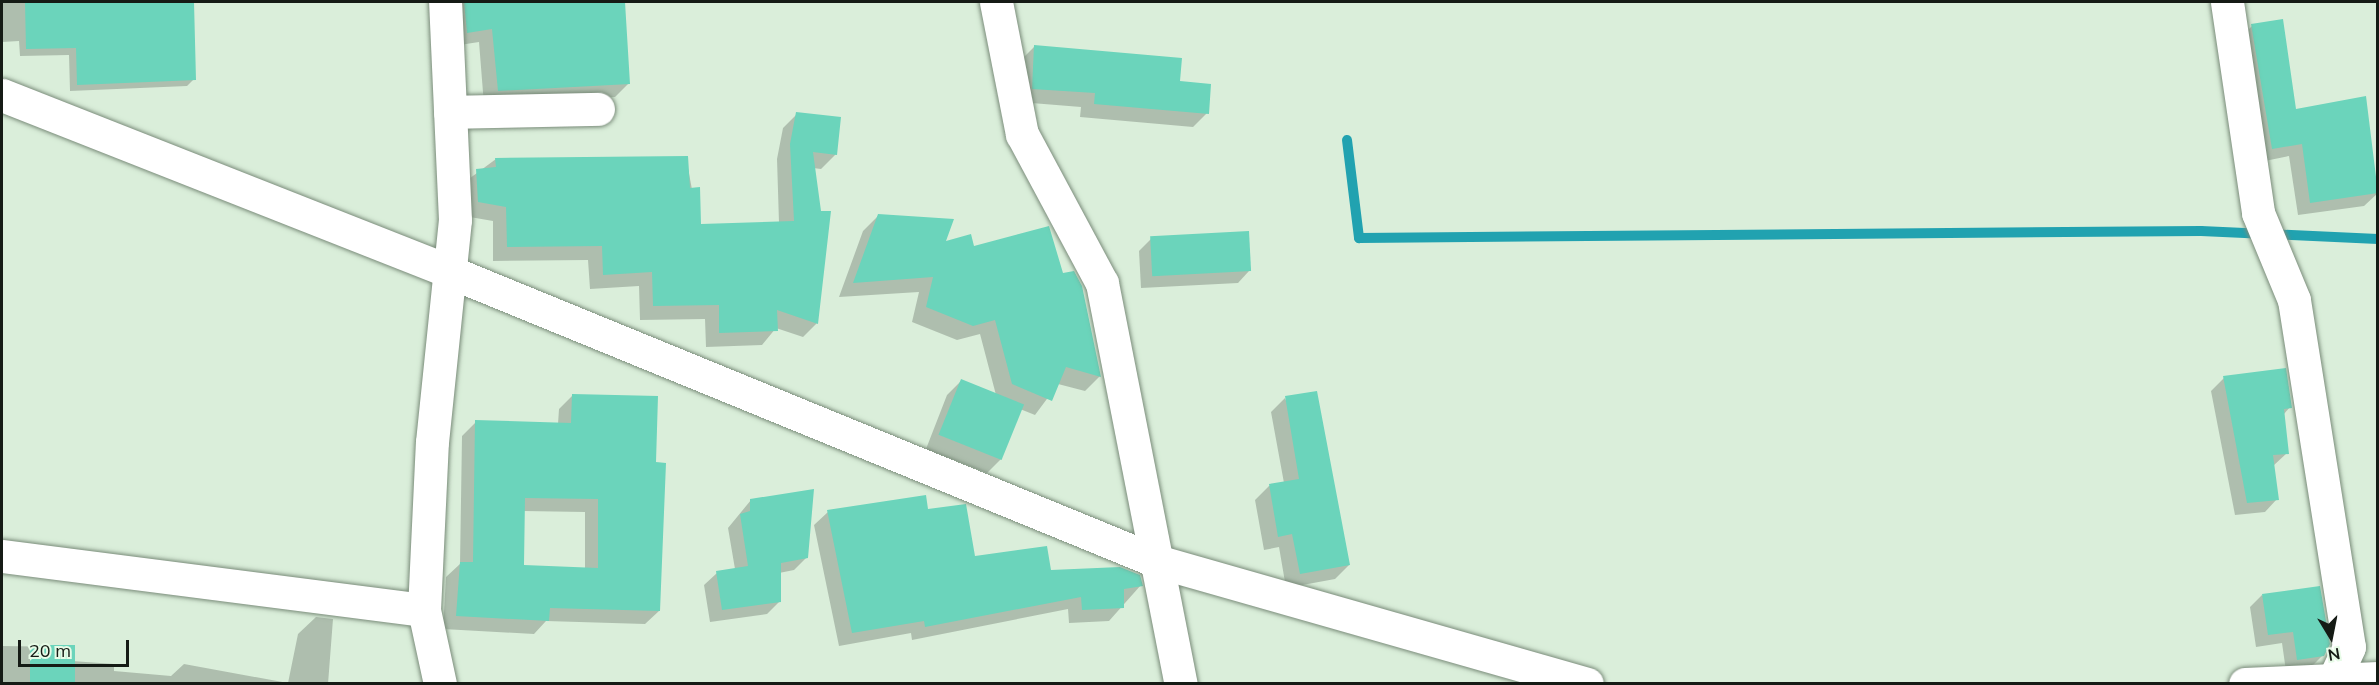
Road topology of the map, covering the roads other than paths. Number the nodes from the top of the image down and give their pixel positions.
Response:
1 (445, 2) edge
2 (996, 2) edge
3 (2227, 2) edge
4 (2, 95) edge
5 (598, 109) dead end
6 (450, 111) junction
7 (448, 271) junction
8 (2, 556) edge
9 (1156, 561) junction
10 (424, 610) junction
11 (2335, 677) junction
12 (2378, 678) edge
13 (440, 684) edge
14 (1181, 684) edge
15 (1587, 684) edge
16 (2245, 684) edge

1 - 6 street
2 - 9 street
3 - 11 street
4 - 7 street
5 - 6 street
6 - 7 street
7 - 9 street
7 - 10 street
8 - 10 street
9 - 14 street
9 - 15 street
10 - 13 street
11 - 12 street
11 - 16 street

